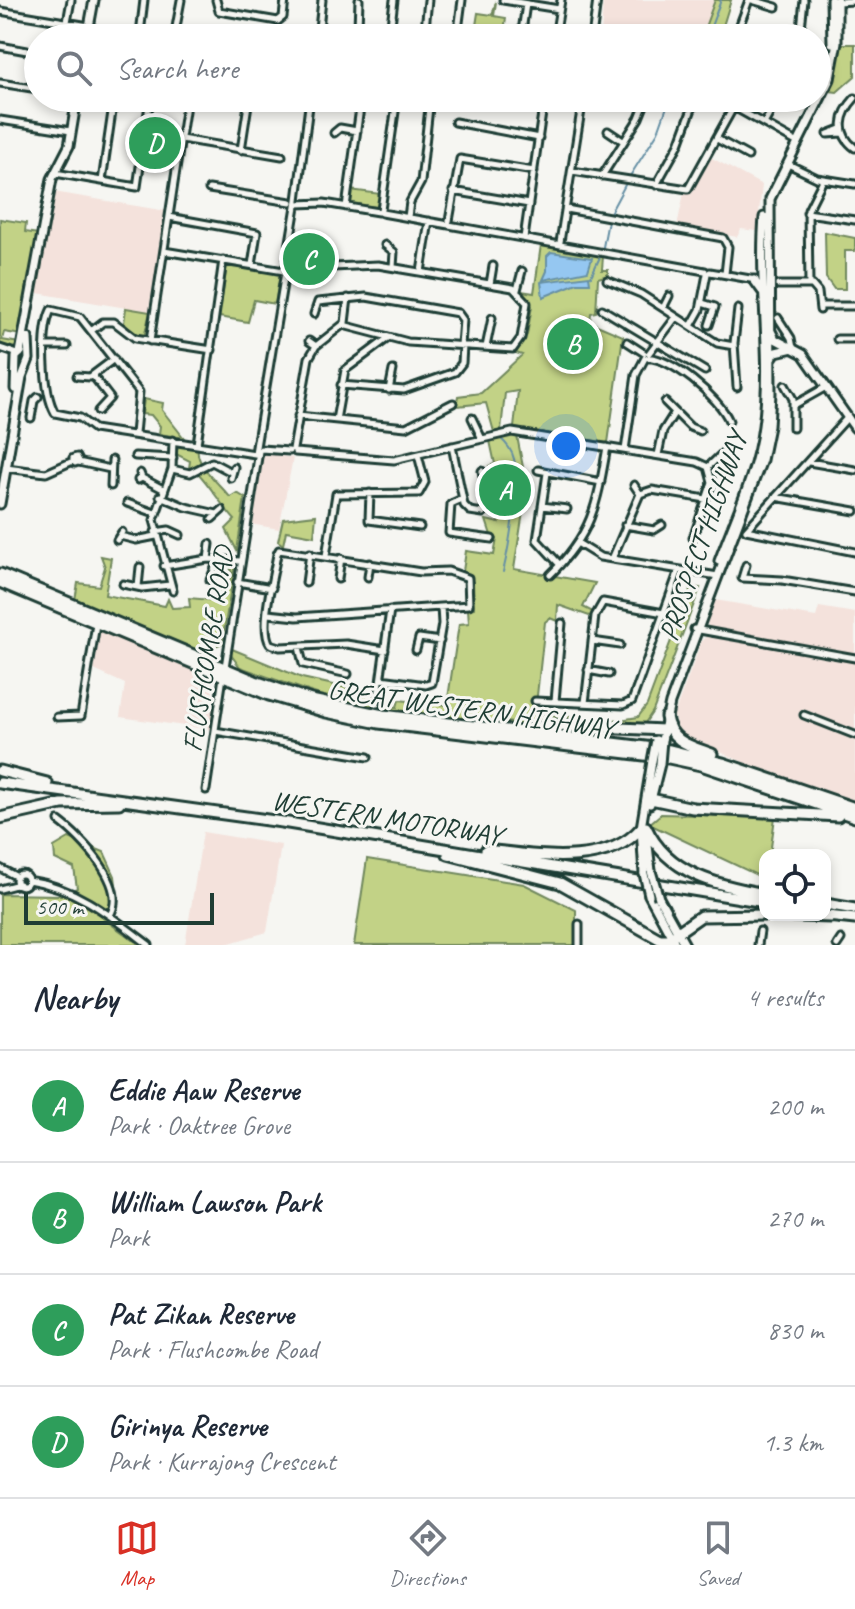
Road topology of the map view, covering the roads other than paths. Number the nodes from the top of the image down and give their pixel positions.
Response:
1 (71, 0) edge
2 (94, 0) edge
3 (144, 0) edge
4 (181, 0) edge
5 (216, 0) edge
6 (285, 0) edge
7 (322, 0) edge
8 (359, 0) edge
9 (394, 0) edge
10 (428, 0) edge
11 (462, 0) edge
12 (503, 0) edge
13 (561, 0) edge
14 (597, 0) edge
15 (751, 0) edge
16 (804, 0) edge
17 (834, 1) edge
18 (855, 1) edge
19 (526, 4) junction
20 (776, 7) dead end
21 (559, 9) junction
22 (0, 11) edge
23 (67, 22) junction
24 (78, 24) edge
25 (89, 24) edge
26 (139, 24) edge
27 (177, 24) edge
28 (319, 24) edge
29 (356, 24) edge
30 (391, 24) edge
31 (424, 24) edge
32 (459, 24) edge
33 (523, 24) edge
34 (557, 24) edge
35 (594, 24) edge
36 (742, 24) edge
37 (801, 24) edge
38 (0, 46) edge
39 (24, 50) edge
40 (831, 74) edge
41 (0, 83) edge
42 (24, 87) edge
43 (855, 98) edge
44 (74, 112) edge
45 (112, 112) edge
46 (148, 112) edge
47 (185, 112) edge
48 (247, 112) edge
49 (308, 112) edge
50 (360, 112) edge
51 (395, 112) edge
52 (428, 112) edge
53 (542, 112) edge
54 (581, 112) edge
55 (641, 112) edge
56 (691, 112) edge
57 (731, 112) edge
58 (741, 112) edge
59 (770, 112) edge
60 (812, 112) edge
61 (0, 120) edge
62 (455, 122) dead end
63 (764, 124) junction
64 (71, 131) junction
65 (357, 131) junction
66 (608, 131) dead end
67 (334, 133) dead end
68 (539, 138) junction
69 (181, 139) junction
70 (717, 139) junction
71 (623, 141) junction
72 (796, 142) junction
73 (855, 148) edge
74 (241, 150) junction
75 (282, 156) dead end
76 (748, 156) dead end
77 (787, 163) junction
78 (534, 171) junction
79 (572, 171) junction
80 (54, 173) junction
81 (602, 176) junction
82 (823, 180) junction
83 (102, 181) junction
84 (855, 184) edge
85 (656, 185) junction
86 (209, 190) dead end
87 (453, 191) junction
88 (295, 202) junction
89 (529, 204) junction
90 (346, 207) junction
91 (566, 209) junction
92 (380, 211) junction
93 (807, 213) junction
94 (169, 217) junction
95 (408, 217) junction
96 (855, 220) edge
97 (429, 221) junction
98 (449, 223) junction
99 (524, 238) junction
100 (559, 243) junction
101 (385, 245) dead end
102 (164, 251) junction
103 (223, 260) junction
104 (252, 265) junction
105 (493, 266) dead end
106 (332, 267) dead end
107 (393, 267) junction
108 (284, 271) junction
109 (522, 271) dead end
110 (421, 272) junction
111 (707, 273) junction
112 (725, 274) junction
113 (607, 280) dead end
114 (754, 280) junction
115 (771, 283) junction
116 (490, 284) junction
117 (809, 284) junction
118 (517, 290) junction
119 (669, 296) dead end
120 (764, 297) junction
121 (348, 298) junction
122 (702, 303) junction
123 (855, 306) edge
124 (663, 308) junction
125 (602, 309) dead end
126 (738, 309) dead end
127 (314, 314) dead end
128 (676, 317) junction
129 (492, 318) dead end
130 (778, 318) dead end
131 (343, 325) junction
132 (709, 325) dead end
133 (691, 326) junction
134 (770, 329) junction
135 (91, 331) junction
136 (388, 338) junction
137 (837, 339) dead end
138 (855, 339) edge
139 (150, 341) junction
140 (309, 341) dead end
141 (627, 342) dead end
142 (660, 342) junction
143 (768, 345) junction
144 (47, 346) junction
145 (67, 346) dead end
146 (316, 346) junction
147 (462, 346) junction
148 (734, 346) junction
149 (789, 346) junction
150 (486, 347) junction
151 (0, 350) edge
152 (212, 350) junction
153 (647, 355) junction
154 (21, 358) junction
155 (114, 359) junction
156 (770, 360) junction
157 (393, 370) dead end
158 (705, 371) dead end
159 (77, 376) dead end
160 (93, 376) junction
161 (341, 385) junction
162 (785, 385) dead end
163 (737, 387) dead end
164 (826, 387) junction
165 (389, 390) junction
166 (48, 396) junction
167 (665, 402) dead end
168 (453, 403) dead end
169 (794, 405) junction
170 (98, 411) dead end
171 (675, 412) junction
172 (298, 416) junction
173 (31, 418) dead end
174 (472, 418) dead end
175 (847, 418) junction
176 (336, 420) junction
177 (729, 421) dead end
178 (793, 428) dead end
179 (855, 428) edge
180 (700, 431) dead end
181 (135, 434) junction
182 (482, 439) junction
183 (173, 440) junction
184 (197, 444) junction
185 (452, 446) junction
186 (607, 447) junction
187 (258, 450) junction
188 (625, 450) junction
189 (292, 451) junction
190 (725, 451) dead end
191 (418, 455) junction
192 (658, 455) junction
193 (135, 456) dead end
194 (173, 458) junction
195 (112, 460) dead end
196 (808, 461) junction
197 (708, 467) junction
198 (6, 468) junction
199 (110, 469) junction
200 (172, 469) junction
201 (538, 470) dead end
202 (855, 470) edge
203 (482, 471) dead end
204 (232, 473) dead end
205 (547, 473) junction
206 (140, 477) dead end
207 (0, 478) edge
208 (601, 482) junction
209 (634, 485) dead end
210 (111, 486) dead end
211 (161, 492) junction
212 (370, 493) junction
213 (640, 494) junction
214 (774, 497) junction
215 (462, 499) junction
216 (706, 499) junction
217 (0, 502) edge
218 (126, 503) dead end
219 (542, 506) junction
220 (567, 509) dead end
221 (855, 511) edge
222 (155, 513) junction
223 (217, 514) dead end
224 (625, 525) junction
225 (662, 525) dead end
226 (420, 527) dead end
227 (156, 534) junction
228 (180, 535) dead end
229 (120, 536) dead end
230 (693, 538) dead end
231 (492, 539) dead end
232 (210, 544) dead end
233 (579, 544) junction
234 (855, 552) edge
235 (310, 553) junction
236 (326, 556) junction
237 (219, 558) junction
238 (341, 558) junction
239 (208, 559) junction
240 (612, 559) junction
241 (240, 561) junction
242 (370, 563) junction
243 (560, 565) junction
244 (746, 565) dead end
245 (164, 566) junction
246 (140, 567) dead end
247 (679, 570) junction
248 (0, 574) edge
249 (550, 575) dead end
250 (715, 576) junction
251 (368, 577) dead end
252 (338, 579) dead end
253 (210, 580) dead end
254 (237, 582) junction
255 (2, 583) edge
256 (306, 583) dead end
257 (123, 584) dead end
258 (138, 587) junction
259 (272, 588) junction
260 (855, 592) edge
261 (441, 607) junction
262 (390, 610) junction
263 (664, 613) junction
264 (268, 614) junction
265 (98, 619) junction
266 (562, 623) dead end
267 (696, 629) junction
268 (440, 641) junction
269 (592, 641) junction
270 (620, 645) dead end
271 (299, 647) junction
272 (385, 650) junction
273 (416, 650) dead end
274 (226, 657) junction
275 (855, 658) edge
276 (210, 662) junction
277 (588, 670) junction
278 (224, 672) junction
279 (348, 674) dead end
280 (609, 674) dead end
281 (381, 679) junction
282 (535, 701) dead end
283 (555, 701) junction
284 (585, 703) junction
285 (377, 704) dead end
286 (804, 715) dead end
287 (57, 717) dead end
288 (666, 717) junction
289 (215, 731) junction
290 (546, 734) junction
291 (660, 735) junction
292 (855, 735) edge
293 (368, 757) dead end
294 (656, 762) junction
295 (0, 771) edge
296 (748, 781) junction
297 (777, 782) junction
298 (0, 785) edge
299 (656, 786) junction
300 (206, 790) dead end
301 (794, 792) junction
302 (651, 799) junction
303 (116, 800) junction
304 (855, 808) edge
305 (0, 818) edge
306 (855, 818) edge
307 (59, 821) dead end
308 (643, 827) junction
309 (647, 841) junction
310 (620, 846) junction
311 (451, 852) junction
312 (0, 868) edge
313 (647, 872) junction
314 (17, 877) junction
315 (28, 880) junction
316 (19, 884) junction
317 (0, 889) edge
318 (759, 891) edge
319 (759, 903) edge
320 (831, 906) edge
321 (831, 914) edge
322 (855, 914) edge
323 (110, 915) junction
324 (759, 915) edge
325 (579, 924) dead end
326 (760, 931) dead end
327 (841, 939) dead end
328 (674, 940) edge
329 (149, 945) edge
330 (579, 945) edge
331 (758, 945) edge
332 (837, 945) edge

1 - 23 street
2 - 25 main road
3 - 26 street
4 - 27 street
5 - 6 street
7 - 28 street
8 - 29 street
9 - 30 street
10 - 31 street
11 - 32 street
12 - 19 street
13 - 21 street
14 - 35 street
15 - 20 street
15 - 36 street
16 - 37 street
17 - 18 street
17 - 40 main road
19 - 21 street
19 - 33 street
21 - 34 street
22 - 23 street
23 - 24 street
38 - 39 street
41 - 42 street
43 - 73 street
44 - 64 main road
45 - 83 street
46 - 83 street
47 - 69 street
48 - 74 street
49 - 88 street, FLUSHCOMBE ROAD
50 - 65 street
51 - 92 street
52 - 95 street
53 - 68 street
54 - 79 street
55 - 71 street
56 - 85 street
57 - 70 street
58 - 63 street
59 - 63 street
60 - 72 main road
61 - 64 street
62 - 68 street
63 - 72 street
64 - 80 main road
65 - 67 street
65 - 90 street
66 - 71 street
68 - 78 street
69 - 74 street
69 - 94 street
70 - 76 street
70 - 85 street
71 - 81 street
72 - 77 main road
72 - 115 main road, PROSPECT HIGHWAY
74 - 75 street
77 - 82 street
77 - 115 main road
78 - 87 street
78 - 89 street
79 - 81 street
79 - 91 street
80 - 83 street
80 - 154 main road
81 - 85 street
82 - 84 street
82 - 93 street
86 - 88 street
87 - 89 street
87 - 98 street
88 - 90 street
88 - 108 street, FLUSHCOMBE ROAD
89 - 99 street
90 - 92 street
91 - 100 street
91 - 112 street
92 - 95 street
93 - 96 street
93 - 117 street
94 - 102 street
94 - 104 street
95 - 97 street
97 - 98 street
97 - 110 street
98 - 99 street
99 - 100 street
100 - 111 street
101 - 107 street
102 - 103 street
102 - 139 street
103 - 104 street
103 - 152 street
104 - 108 street
105 - 116 street
106 - 107 street
107 - 110 street
108 - 187 street, FLUSHCOMBE ROAD
109 - 118 street
110 - 116 street
111 - 112 street
111 - 122 street
112 - 114 street
113 - 124 street
114 - 115 street
114 - 120 main road
115 - 117 street
115 - 120 main road, PROSPECT HIGHWAY
115 - 134 main road
116 - 118 street
117 - 123 street
118 - 150 street
119 - 124 street
120 - 143 main road, PROSPECT HIGHWAY
121 - 127 street
121 - 131 street
121 - 147 street
122 - 132 street
122 - 133 street
124 - 128 street
125 - 142 street
126 - 148 street
128 - 133 street
128 - 142 street
129 - 150 street
130 - 149 street
131 - 136 street
131 - 146 street
133 - 148 street
134 - 143 main road
134 - 149 main road
135 - 139 street
135 - 144 street
135 - 155 street
136 - 147 street
136 - 161 street
137 - 138 street
139 - 152 street
140 - 146 street
141 - 153 street
142 - 153 street
142 - 158 street
143 - 149 main road
143 - 156 main road, PROSPECT HIGHWAY
143 - 250 main road, PROSPECT HIGHWAY
144 - 145 street
144 - 166 street
146 - 172 street
147 - 150 street
147 - 165 street
148 - 163 street
149 - 156 main road
149 - 164 main road
151 - 154 street
152 - 184 street
153 - 177 street
153 - 188 street
154 - 198 main road
154 - 207 main road
155 - 160 street
155 - 181 street
156 - 250 main road, PROSPECT HIGHWAY
157 - 165 street
159 - 160 street
160 - 170 street
161 - 165 street
161 - 176 street
162 - 169 street
164 - 169 street
164 - 175 main road
166 - 173 street
166 - 181 street
167 - 171 street
168 - 176 street
169 - 178 street
171 - 180 street
171 - 192 street
172 - 176 street
172 - 189 street
174 - 182 street
175 - 179 main road
175 - 196 street
181 - 183 street
182 - 185 street
182 - 186 street
183 - 184 street
183 - 194 street
184 - 187 street
185 - 191 street
185 - 215 street
186 - 188 street
186 - 208 street
187 - 189 street
187 - 241 street, FLUSHCOMBE ROAD
188 - 192 street
189 - 191 street
190 - 197 street
191 - 212 street
192 - 197 street
193 - 194 street
194 - 200 street
195 - 199 street
196 - 202 street
196 - 214 street
197 - 216 street
198 - 199 street
198 - 217 main road
199 - 210 street
200 - 204 street
200 - 211 street
201 - 205 street
203 - 215 street
205 - 208 street
205 - 219 street
206 - 211 street
208 - 233 street
209 - 213 street
211 - 222 street
211 - 223 street
212 - 226 street
212 - 236 street
213 - 216 street
213 - 224 street
214 - 221 street
214 - 234 street
215 - 231 street
216 - 230 street
218 - 222 street
219 - 220 street
219 - 243 street
222 - 227 street
224 - 225 street
224 - 240 street
227 - 228 street
227 - 229 street
227 - 245 street
232 - 239 street
233 - 240 street
233 - 243 street
235 - 236 street
235 - 256 street
235 - 259 street
236 - 238 street
237 - 239 street
237 - 241 street
237 - 253 street
238 - 242 street
238 - 252 street
239 - 245 street
240 - 247 street
241 - 254 street, FLUSHCOMBE ROAD
242 - 251 street
242 - 261 street
243 - 249 street
244 - 260 street
245 - 258 street
246 - 258 street
247 - 250 street
247 - 263 street
248 - 265 highway, GREAT WESTERN HIGHWAY
250 - 267 main road, PROSPECT HIGHWAY
254 - 259 street
254 - 274 street, FLUSHCOMBE ROAD
255 - 265 highway, GREAT WESTERN HIGHWAY
257 - 258 street
259 - 264 street
261 - 262 street
261 - 268 street
262 - 264 street
262 - 272 street
263 - 269 street
263 - 284 street
264 - 271 street
265 - 276 highway, GREAT WESTERN HIGHWAY
265 - 278 highway, GREAT WESTERN HIGHWAY
265 - 287 street
266 - 283 street
267 - 275 street
267 - 288 main road, PROSPECT HIGHWAY
267 - 291 main road, PROSPECT HIGHWAY
268 - 273 street
268 - 281 street
269 - 270 street
269 - 277 street
271 - 272 street
271 - 279 street
272 - 281 street
274 - 276 street
274 - 278 street, FLUSHCOMBE ROAD
276 - 278 highway, GREAT WESTERN HIGHWAY
277 - 280 street
277 - 284 street
278 - 289 street, FLUSHCOMBE ROAD
278 - 290 highway, GREAT WESTERN HIGHWAY
278 - 290 highway, GREAT WESTERN HIGHWAY
281 - 285 street
282 - 283 street
283 - 284 street
286 - 292 street
288 - 291 main road, PROSPECT HIGHWAY
288 - 297 highway
289 - 293 street
289 - 300 street, FLUSHCOMBE ROAD
290 - 291 highway
290 - 296 highway, GREAT WESTERN HIGHWAY
290 - 297 highway, GREAT WESTERN HIGHWAY
291 - 294 main road, PROSPECT HIGHWAY, bridge
294 - 299 main road, PROSPECT HIGHWAY
294 - 308 main road, PROSPECT HIGHWAY
295 - 303 highway
296 - 299 highway
296 - 301 highway, GREAT WESTERN HIGHWAY
297 - 301 highway, GREAT WESTERN HIGHWAY
298 - 303 highway, WESTERN MOTORWAY
299 - 302 main road, PROSPECT HIGHWAY
301 - 304 highway, GREAT WESTERN HIGHWAY
301 - 306 highway, GREAT WESTERN HIGHWAY
302 - 306 highway
302 - 308 main road, PROSPECT HIGHWAY
303 - 305 highway
303 - 311 highway, WESTERN MOTORWAY
307 - 323 street
308 - 309 highway
308 - 309 main road, PROSPECT HIGHWAY
308 - 310 highway
309 - 310 highway
309 - 313 main road, PROSPECT HIGHWAY
309 - 318 highway
310 - 311 highway
311 - 319 highway, WESTERN MOTORWAY
311 - 328 highway
312 - 314 street
313 - 328 main road, PROSPECT HIGHWAY, bridge
313 - 328 main road, PROSPECT HIGHWAY, bridge
314 - 315 street
314 - 316 street
315 - 316 street
315 - 323 street
316 - 317 street
320 - 322 highway
321 - 322 highway
323 - 329 street
324 - 328 highway
325 - 330 street
326 - 331 street
327 - 332 street

